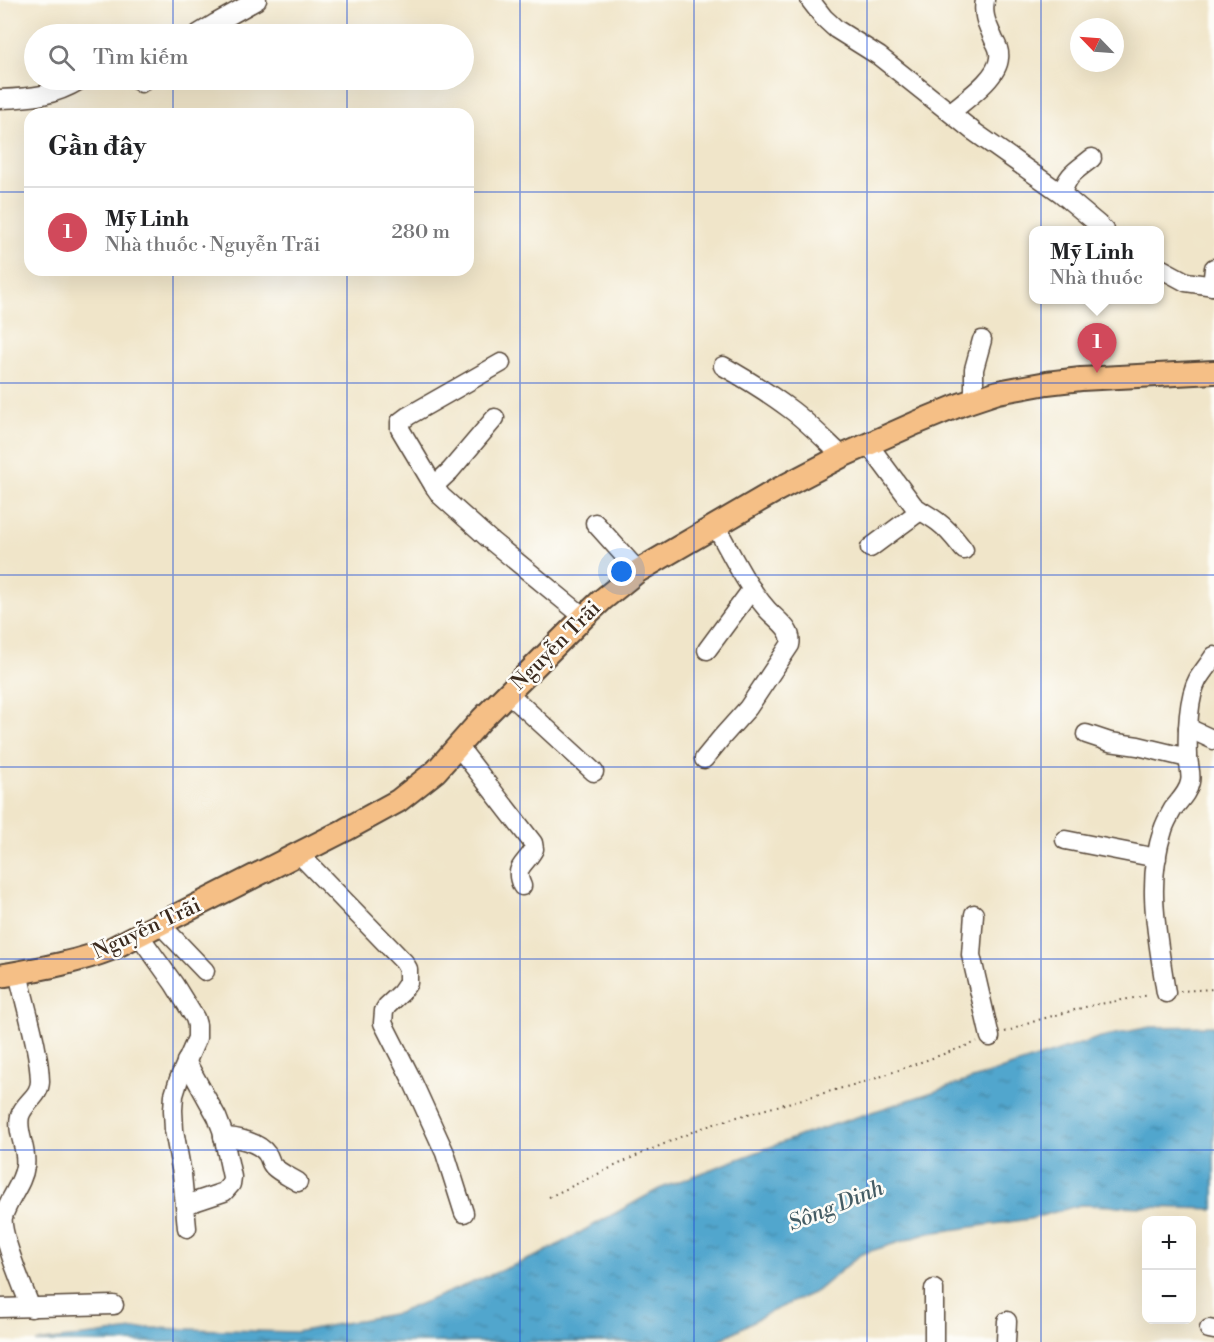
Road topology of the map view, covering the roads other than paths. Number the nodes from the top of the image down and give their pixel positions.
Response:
1 (257, 0) edge
2 (810, 0) edge
3 (985, 0) edge
4 (214, 24) edge
5 (62, 90) edge
6 (0, 99) edge
7 (951, 112) junction
8 (1092, 158) dead end
9 (1062, 194) junction
10 (1099, 226) edge
11 (1164, 270) edge
12 (1213, 280) edge
13 (981, 340) dead end
14 (501, 363) dead end
15 (723, 366) dead end
16 (1214, 372) edge
17 (974, 400) junction
18 (495, 418) dead end
19 (868, 444) junction
20 (842, 456) junction
21 (434, 486) junction
22 (920, 511) junction
23 (595, 523) dead end
24 (715, 525) junction
25 (870, 548) dead end
26 (964, 550) dead end
27 (638, 572) junction
28 (753, 589) junction
29 (584, 617) junction
30 (707, 650) dead end
31 (1214, 656) edge
32 (508, 693) junction
33 (1188, 728) junction
34 (1086, 734) dead end
35 (1214, 740) edge
36 (458, 746) junction
37 (1188, 758) junction
38 (704, 759) dead end
39 (594, 772) dead end
40 (1065, 840) dead end
41 (299, 854) junction
42 (1157, 858) junction
43 (522, 886) dead end
44 (974, 914) dead end
45 (160, 924) junction
46 (139, 935) junction
47 (205, 971) dead end
48 (4, 974) edge
49 (1166, 993) road end
50 (990, 1037) road end
51 (186, 1061) junction
52 (223, 1137) junction
53 (298, 1182) dead end
54 (185, 1205) junction
55 (464, 1213) dead end
56 (187, 1228) dead end
57 (934, 1289) dead end
58 (114, 1305) dead end
59 (0, 1308) edge
60 (31, 1308) junction
61 (1006, 1321) dead end
62 (934, 1342) edge
63 (1006, 1342) edge

1 - 4 street
2 - 7 street
3 - 7 street
5 - 6 street
7 - 9 street
8 - 9 street
9 - 10 street
11 - 12 street
13 - 17 street
14 - 21 street
15 - 20 street
16 - 17 main road, Nguyễn Trãi
17 - 19 main road, Nguyễn Trãi
18 - 21 street
19 - 20 main road, Nguyễn Trãi
19 - 22 street
20 - 24 main road, Nguyễn Trãi
21 - 29 street
22 - 25 street
22 - 26 street
23 - 27 street
24 - 27 main road, Nguyễn Trãi
24 - 28 street
27 - 29 main road, Nguyễn Trãi
28 - 30 street
28 - 38 street
29 - 32 main road, Nguyễn Trãi
31 - 33 street
32 - 36 main road, Nguyễn Trãi
32 - 39 street
33 - 35 street
33 - 37 street
34 - 37 street
36 - 41 main road, Nguyễn Trãi
36 - 43 street
37 - 42 street
40 - 42 street
41 - 45 main road, Nguyễn Trãi
41 - 55 street
42 - 49 street
44 - 50 street
45 - 46 main road, Nguyễn Trãi
45 - 47 street
46 - 48 main road, Nguyễn Trãi
46 - 51 street
48 - 60 street
51 - 52 street
51 - 54 street
52 - 53 street
52 - 54 street
54 - 56 street
57 - 62 street
58 - 60 street
59 - 60 street
61 - 63 street

